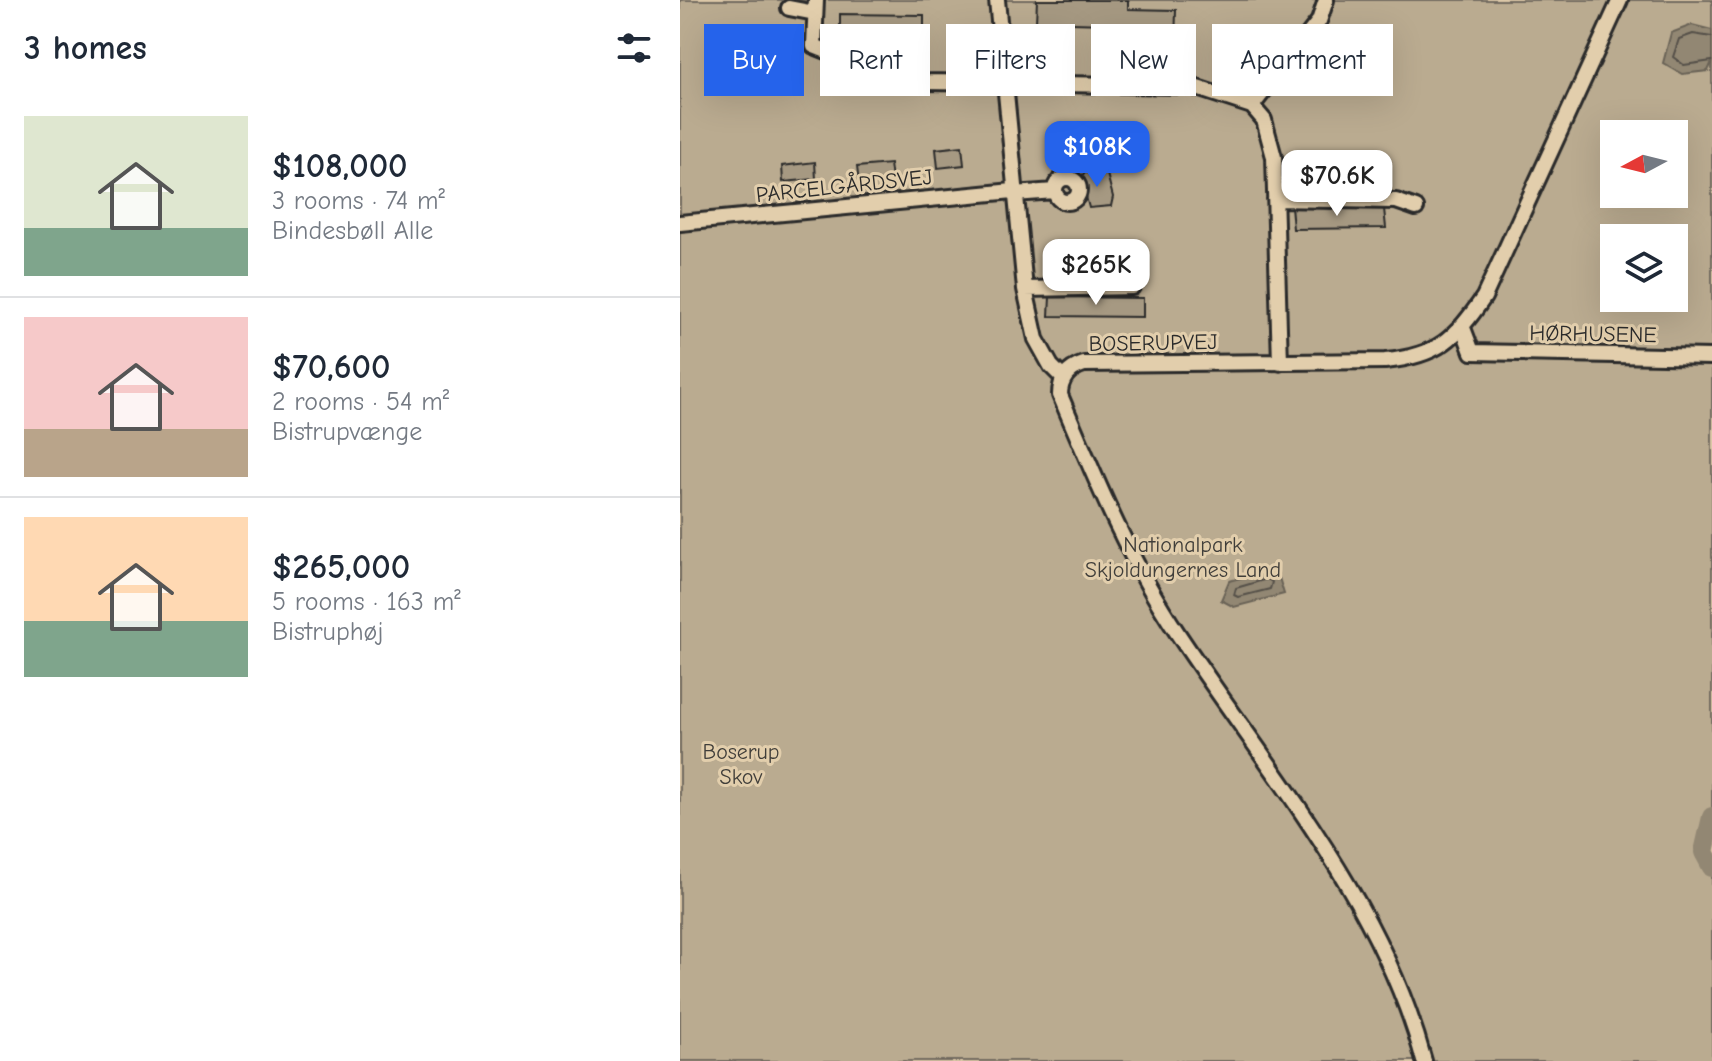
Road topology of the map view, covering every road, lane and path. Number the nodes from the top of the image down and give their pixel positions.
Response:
1 (997, 0) edge
2 (1326, 0) edge
3 (1620, 0) edge
4 (815, 6) edge
5 (789, 8) dead end
6 (999, 24) edge
7 (946, 83) edge
8 (1075, 84) edge
9 (1005, 96) edge
10 (1252, 106) junction
11 (1055, 191) dead end
12 (1013, 192) junction
13 (1275, 199) junction
14 (1416, 208) dead end
15 (680, 223) edge
16 (1132, 287) dead end
17 (1025, 289) junction
18 (1463, 328) junction
19 (1434, 351) junction
20 (1472, 352) junction
21 (1712, 357) edge
22 (1280, 363) junction
23 (1063, 378) junction
24 (1424, 1061) edge

1 - 6 street
2 - 10 street
3 - 18 street, BOSERUPVEJ
4 - 5 street
4 - 7 street
8 - 10 street
9 - 12 street
10 - 13 street
11 - 12 street, PARCELGÅRDSVEJ
12 - 15 street, PARCELGÅRDSVEJ
12 - 17 street
13 - 14 street
13 - 22 street
16 - 17 street
17 - 23 street
18 - 19 street, BOSERUPVEJ
18 - 20 street
19 - 20 street, HØRHUSENE
19 - 22 street, BOSERUPVEJ
20 - 21 street, HØRHUSENE
22 - 23 street, BOSERUPVEJ
23 - 24 street

